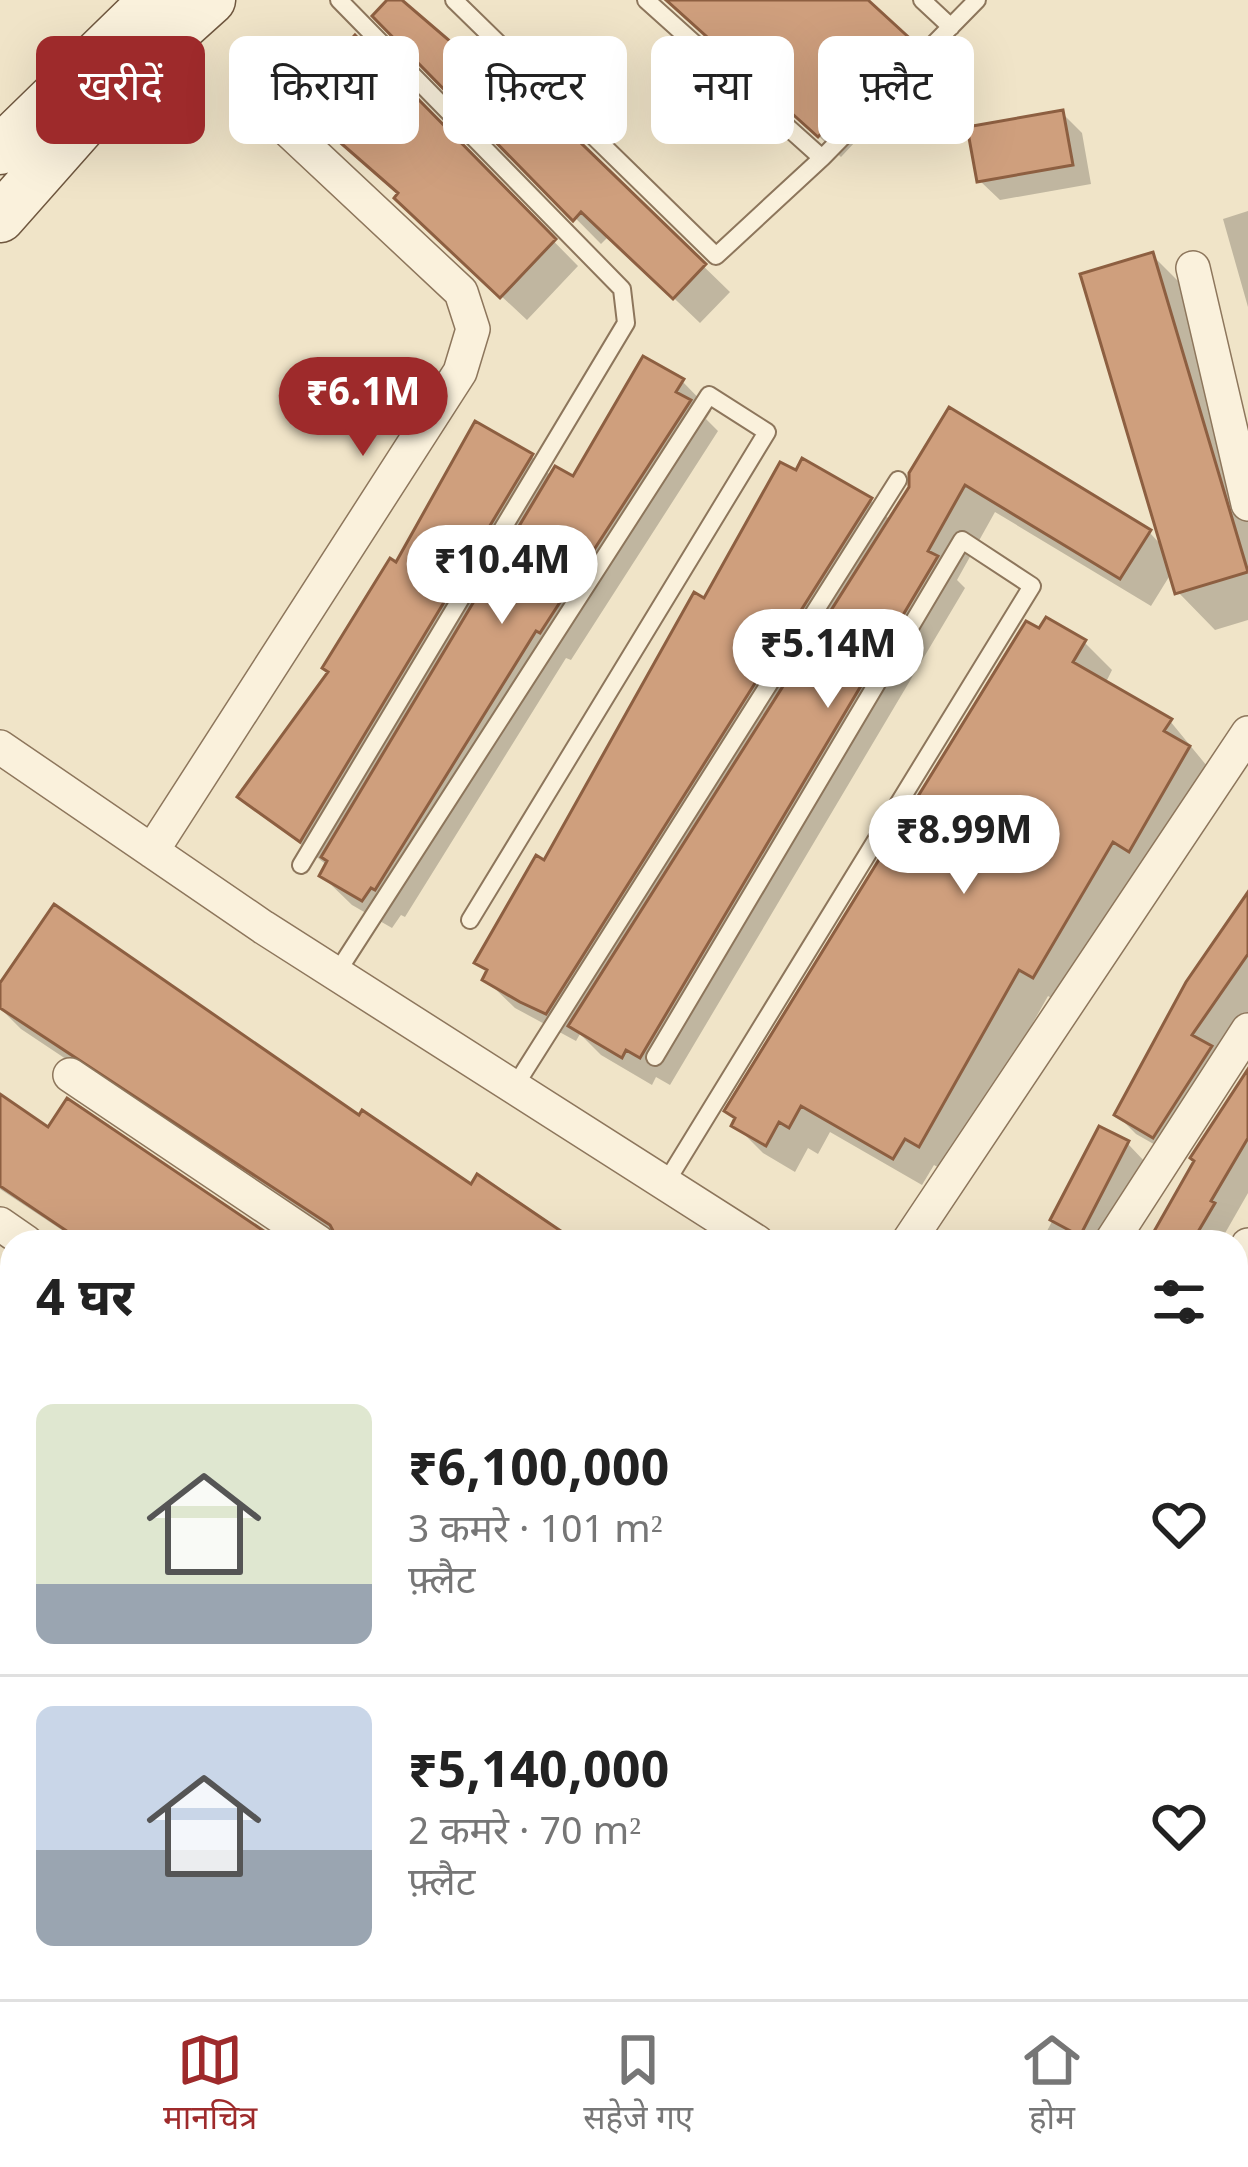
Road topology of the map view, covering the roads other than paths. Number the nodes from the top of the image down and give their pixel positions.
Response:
1 (154, 0) edge
2 (212, 0) edge
3 (339, 0) edge
4 (454, 0) edge
5 (646, 0) edge
6 (922, 0) edge
7 (977, 0) edge
8 (951, 27) junction
9 (303, 144) edge
10 (0, 150) edge
11 (822, 158) junction
12 (0, 218) edge
13 (1193, 268) dead end
14 (898, 479) dead end
15 (1248, 504) edge
16 (1248, 733) edge
17 (0, 746) edge
18 (152, 851) junction
19 (301, 865) dead end
20 (470, 920) dead end
21 (336, 974) junction
22 (1248, 1030) edge
23 (655, 1057) dead end
24 (70, 1075) dead end
25 (513, 1089) junction
26 (665, 1184) junction
27 (300, 1230) edge
28 (738, 1230) edge
29 (917, 1230) edge
30 (1119, 1230) edge

1 - 10 street
2 - 12 street
3 - 19 lane
4 - 11 lane
5 - 11 lane
6 - 8 lane
7 - 8 lane
8 - 11 lane
9 - 18 street
13 - 15 street
14 - 25 lane
16 - 29 street
17 - 18 street
18 - 21 street
20 - 21 lane
21 - 25 street
22 - 30 street
23 - 26 lane
24 - 27 street
25 - 26 street
26 - 28 street

